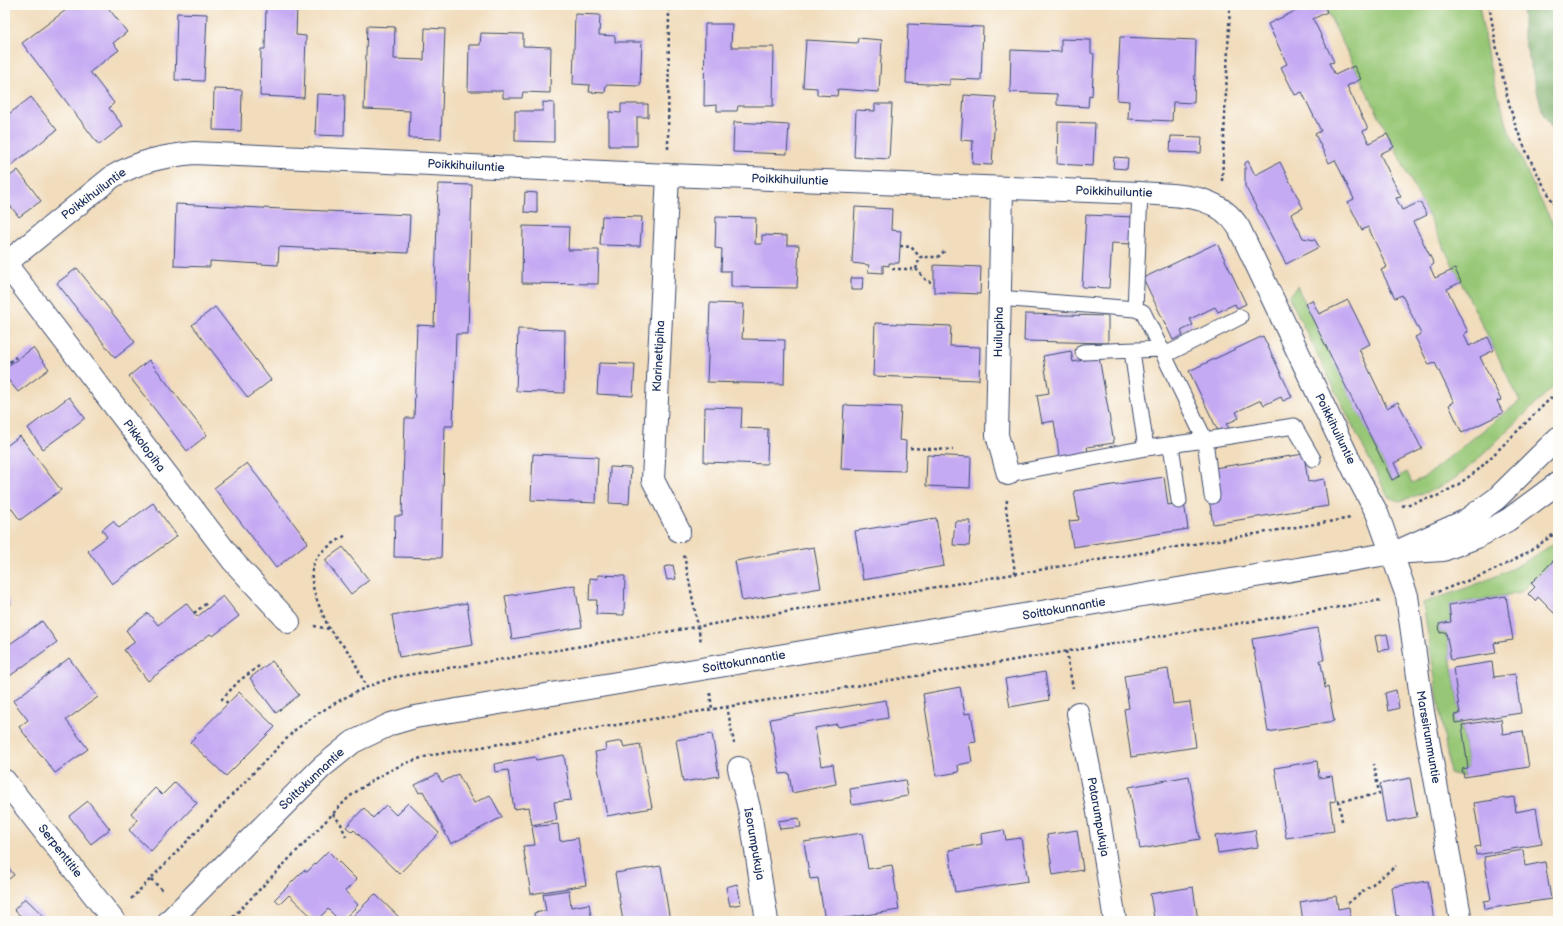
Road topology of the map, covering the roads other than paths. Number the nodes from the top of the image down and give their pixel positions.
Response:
1 (668, 175) junction
2 (1002, 189) junction
3 (1140, 193) junction
4 (5, 264) edge
5 (999, 298) junction
6 (1134, 309) junction
7 (1240, 316) dead end
8 (1083, 352) dead end
9 (1132, 352) junction
10 (1164, 352) junction
11 (1558, 438) edge
12 (1205, 440) junction
13 (1171, 445) junction
14 (1146, 448) junction
15 (1313, 459) dead end
16 (1008, 474) joint
17 (1558, 483) edge
18 (1212, 496) dead end
19 (1179, 501) dead end
20 (679, 531) road end
21 (1393, 553) junction
22 (289, 622) road end
23 (1078, 713) road end
24 (739, 768) road end
25 (5, 781) edge
26 (114, 921) edge
27 (169, 921) edge
28 (767, 921) edge
29 (1115, 921) edge
30 (1461, 921) edge

1 - 2 street, Poikkihuiluntie
1 - 4 street, Poikkihuiluntie
1 - 20 street, Klarinettipiha
2 - 3 street, Poikkihuiluntie
2 - 5 street, Huilupiha
3 - 6 lane
3 - 21 street, Poikkihuiluntie
4 - 22 street, Pikkolopiha
5 - 6 lane
5 - 16 street, Huilupiha
6 - 10 lane
7 - 10 lane
8 - 9 lane
9 - 10 lane
9 - 14 lane
10 - 12 lane
11 - 21 street, Soittokunnantie
12 - 13 lane
12 - 15 lane
12 - 18 lane
13 - 14 lane
13 - 19 lane
14 - 16 lane
17 - 21 street, Soittokunnantie
21 - 27 street, Soittokunnantie
21 - 30 street, Marssirummuntie
23 - 29 street, Patarumpukuja
24 - 28 street, Isorumpukuja
25 - 26 street, Serpenttitie

